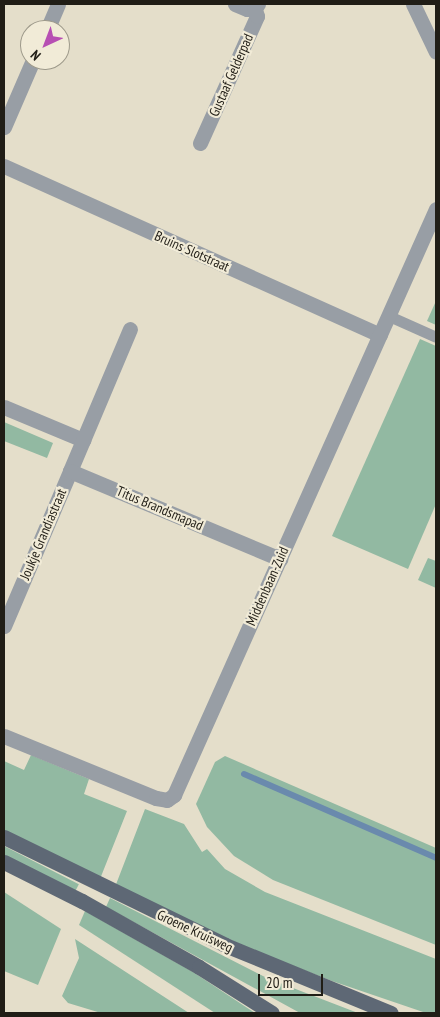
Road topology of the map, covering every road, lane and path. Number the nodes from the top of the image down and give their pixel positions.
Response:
1 (58, 4) edge
2 (236, 4) edge
3 (413, 4) edge
4 (256, 5) edge
5 (51, 20) edge
6 (436, 52) edge
7 (30, 70) edge
8 (4, 127) edge
9 (200, 143) dead end
10 (4, 166) edge
11 (436, 209) edge
12 (388, 316) junction
13 (130, 329) dead end
14 (380, 335) junction
15 (436, 337) edge
16 (4, 407) edge
17 (83, 440) junction
18 (70, 471) junction
19 (280, 559) junction
20 (4, 626) edge
21 (4, 736) edge
22 (4, 837) edge
23 (4, 862) edge
24 (272, 1013) edge
25 (391, 1013) edge

1 - 5 street
2 - 4 street, Gustaaf Gelderpad
3 - 6 street
4 - 9 street, Gustaaf Gelderpad
7 - 8 street
10 - 14 street, Bruins Slotstraat
11 - 12 street, Middenbaan-Zuid
12 - 14 street, Middenbaan-Zuid
12 - 15 lane
13 - 17 street
14 - 19 street, Middenbaan-Zuid
16 - 17 street
17 - 18 street
18 - 19 street, Titus Brandsmapad
18 - 20 street, Joukje Grandiastraat
19 - 21 street, Middenbaan-Zuid
22 - 25 main road, Groene Kruisweg
23 - 24 main road, Groene Kruisweg

